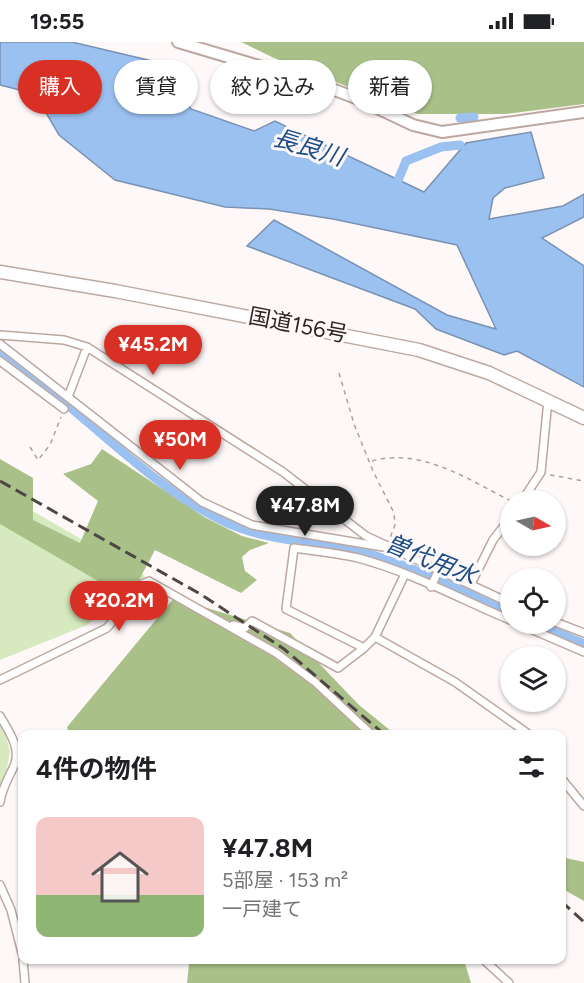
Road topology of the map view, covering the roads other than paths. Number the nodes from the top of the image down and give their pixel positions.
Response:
1 (178, 42) edge
2 (584, 111) edge
3 (0, 272) edge
4 (0, 335) edge
5 (0, 344) edge
6 (87, 347) junction
7 (0, 361) edge
8 (68, 397) junction
9 (549, 400) junction
10 (64, 409) road end
11 (584, 418) edge
12 (529, 490) edge
13 (500, 530) edge
14 (386, 547) junction
15 (405, 574) junction
16 (435, 578) junction
17 (471, 584) junction
18 (500, 598) edge
19 (500, 614) edge
20 (225, 623) junction
21 (566, 626) edge
22 (584, 633) edge
23 (546, 634) edge
24 (375, 637) junction
25 (364, 648) junction
26 (584, 652) edge
27 (0, 680) edge
28 (0, 716) edge
29 (367, 730) edge
30 (523, 730) edge
31 (566, 784) edge
32 (0, 802) edge
33 (584, 806) edge
34 (0, 885) edge
35 (18, 937) edge
36 (23, 964) edge
37 (488, 964) edge
38 (25, 983) edge
39 (509, 983) edge

1 - 2 main road
3 - 9 highway, 国道156号
4 - 6 street
5 - 8 street
6 - 8 street
6 - 14 street
7 - 10 street
8 - 14 street
9 - 11 highway, 国道156号
9 - 12 street
13 - 17 street
14 - 16 street
15 - 16 street
15 - 24 street
15 - 25 street
16 - 17 street
16 - 19 street
17 - 18 street
20 - 25 street
20 - 27 street
20 - 29 street
21 - 22 street
23 - 26 street
24 - 25 street
24 - 30 street
28 - 32 street
31 - 33 street
34 - 35 street
36 - 38 street
37 - 39 street

